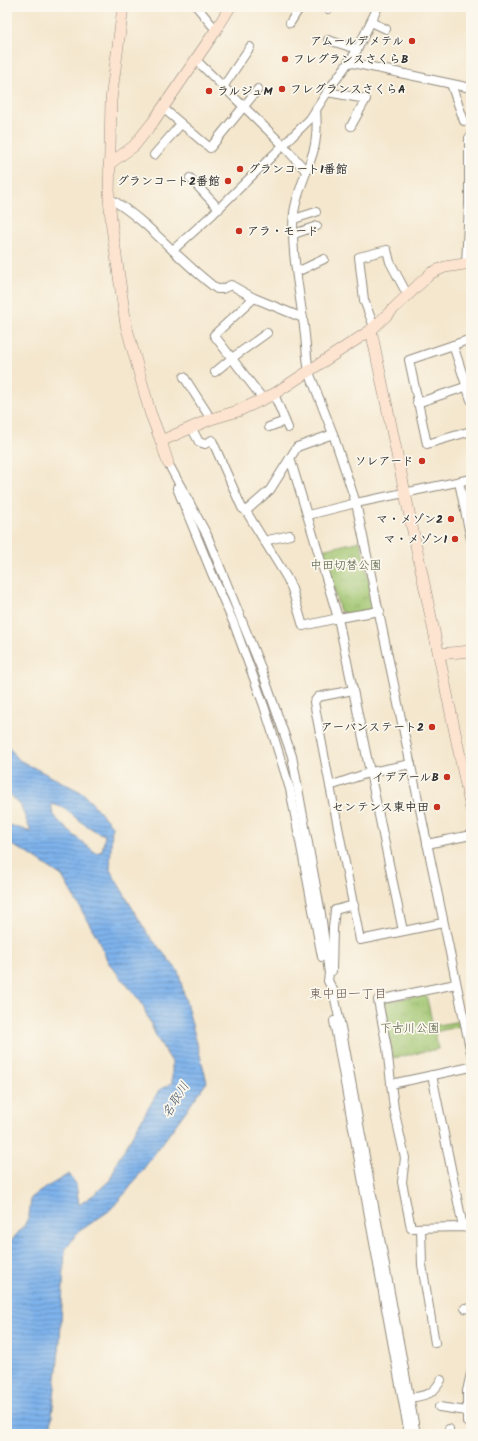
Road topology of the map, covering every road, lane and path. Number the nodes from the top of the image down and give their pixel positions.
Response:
1 (123, 7) edge
2 (197, 7) edge
3 (230, 7) edge
4 (300, 7) edge
5 (378, 7) edge
6 (371, 22) junction
7 (290, 23) dead end
8 (386, 29) dead end
9 (216, 30) junction
10 (328, 40) dead end
11 (250, 47) dead end
12 (357, 49) junction
13 (196, 60) junction
14 (348, 62) junction
15 (451, 84) junction
16 (223, 86) junction
17 (471, 88) edge
18 (258, 89) dead end
19 (328, 92) junction
20 (244, 107) junction
21 (163, 108) junction
22 (316, 109) junction
23 (464, 121) dead end
24 (181, 124) junction
25 (351, 126) dead end
26 (469, 138) dead end
27 (283, 146) junction
28 (154, 155) dead end
29 (109, 164) junction
30 (306, 172) junction
31 (190, 178) dead end
32 (109, 198) junction
33 (219, 209) junction
34 (316, 212) dead end
35 (294, 219) junction
36 (317, 226) dead end
37 (294, 234) junction
38 (173, 250) junction
39 (324, 260) dead end
40 (468, 263) edge
41 (297, 272) junction
42 (407, 294) junction
43 (254, 298) junction
44 (303, 318) junction
45 (372, 328) junction
46 (267, 333) dead end
47 (471, 339) edge
48 (453, 345) junction
49 (232, 358) junction
50 (215, 372) dead end
51 (309, 372) junction
52 (184, 377) dead end
53 (469, 386) edge
54 (274, 394) junction
55 (264, 399) junction
56 (471, 400) edge
57 (417, 403) junction
58 (211, 419) junction
59 (191, 427) junction
60 (269, 427) dead end
61 (471, 431) edge
62 (333, 434) junction
63 (161, 441) junction
64 (290, 458) junction
65 (168, 463) junction
66 (471, 480) edge
67 (459, 482) junction
68 (406, 493) junction
69 (356, 503) junction
70 (246, 511) junction
71 (308, 515) junction
72 (290, 535) dead end
73 (471, 539) edge
74 (264, 541) junction
75 (380, 611) junction
76 (338, 618) junction
77 (471, 651) edge
78 (439, 654) junction
79 (353, 690) junction
80 (411, 764) junction
81 (371, 772) junction
82 (330, 786) junction
83 (471, 809) edge
84 (471, 835) edge
85 (427, 844) junction
86 (354, 905) junction
87 (443, 923) junction
88 (403, 931) junction
89 (328, 981) junction
90 (456, 984) junction
91 (468, 1025) edge
92 (471, 1053) edge
93 (471, 1067) edge
94 (432, 1076) junction
95 (391, 1084) junction
96 (421, 1228) junction
97 (467, 1228) edge
98 (435, 1343) dead end
99 (471, 1373) edge
100 (441, 1380) dead end
101 (469, 1391) edge
102 (410, 1398) junction
103 (439, 1407) dead end
104 (467, 1411) junction
105 (466, 1422) dead end
106 (409, 1434) edge
107 (416, 1434) edge

1 - 29 street
2 - 9 street
3 - 9 street
4 - 7 street
5 - 6 street
6 - 8 street
6 - 12 street
9 - 13 street
10 - 12 street
11 - 16 street
12 - 14 street
13 - 16 street
13 - 21 street
14 - 15 street
14 - 19 street
15 - 17 street
15 - 23 street
16 - 20 street
18 - 20 street
19 - 22 street
19 - 25 street
20 - 24 street
20 - 27 street
21 - 24 street
21 - 29 street
22 - 27 street
22 - 30 street
24 - 28 street
26 - 40 street
27 - 30 street
27 - 33 street
29 - 32 street
30 - 35 street
31 - 33 street
32 - 38 street
32 - 63 street
33 - 38 street
34 - 35 street
35 - 37 street
36 - 37 street
37 - 41 street
38 - 43 street
39 - 41 street
40 - 42 street
41 - 44 street
42 - 45 street
42 - 45 street
43 - 44 street
43 - 49 street
44 - 51 street
45 - 51 street
45 - 68 street
46 - 49 street
47 - 48 street
48 - 53 street
48 - 57 street
49 - 50 street
49 - 55 street
51 - 54 street
51 - 62 street
52 - 58 street
53 - 56 street
53 - 57 street
54 - 55 street
54 - 60 street
55 - 58 street
57 - 61 street
58 - 59 street
59 - 63 street
59 - 70 street
62 - 64 street
62 - 69 street
63 - 65 street
64 - 70 street
64 - 71 street
65 - 89 street
65 - 89 street
66 - 67 street
67 - 68 street
67 - 73 street
68 - 69 street
68 - 78 street
69 - 71 street
69 - 75 street
70 - 74 street
71 - 76 street
72 - 74 street
74 - 76 street
75 - 76 street
75 - 80 street
76 - 79 street
77 - 78 street
78 - 83 street
79 - 81 street
79 - 82 street
80 - 81 street
80 - 85 street
81 - 82 street
81 - 88 street
82 - 86 street
84 - 85 street
85 - 87 street
86 - 88 street
86 - 89 street
87 - 88 street
87 - 90 street
89 - 102 street
89 - 106 street
90 - 91 street
90 - 95 street
91 - 92 street
93 - 94 street
94 - 95 street
94 - 97 street
95 - 96 street
96 - 97 street
96 - 98 street
99 - 101 street
100 - 102 street
101 - 104 street
102 - 107 street
103 - 104 street
104 - 105 street

